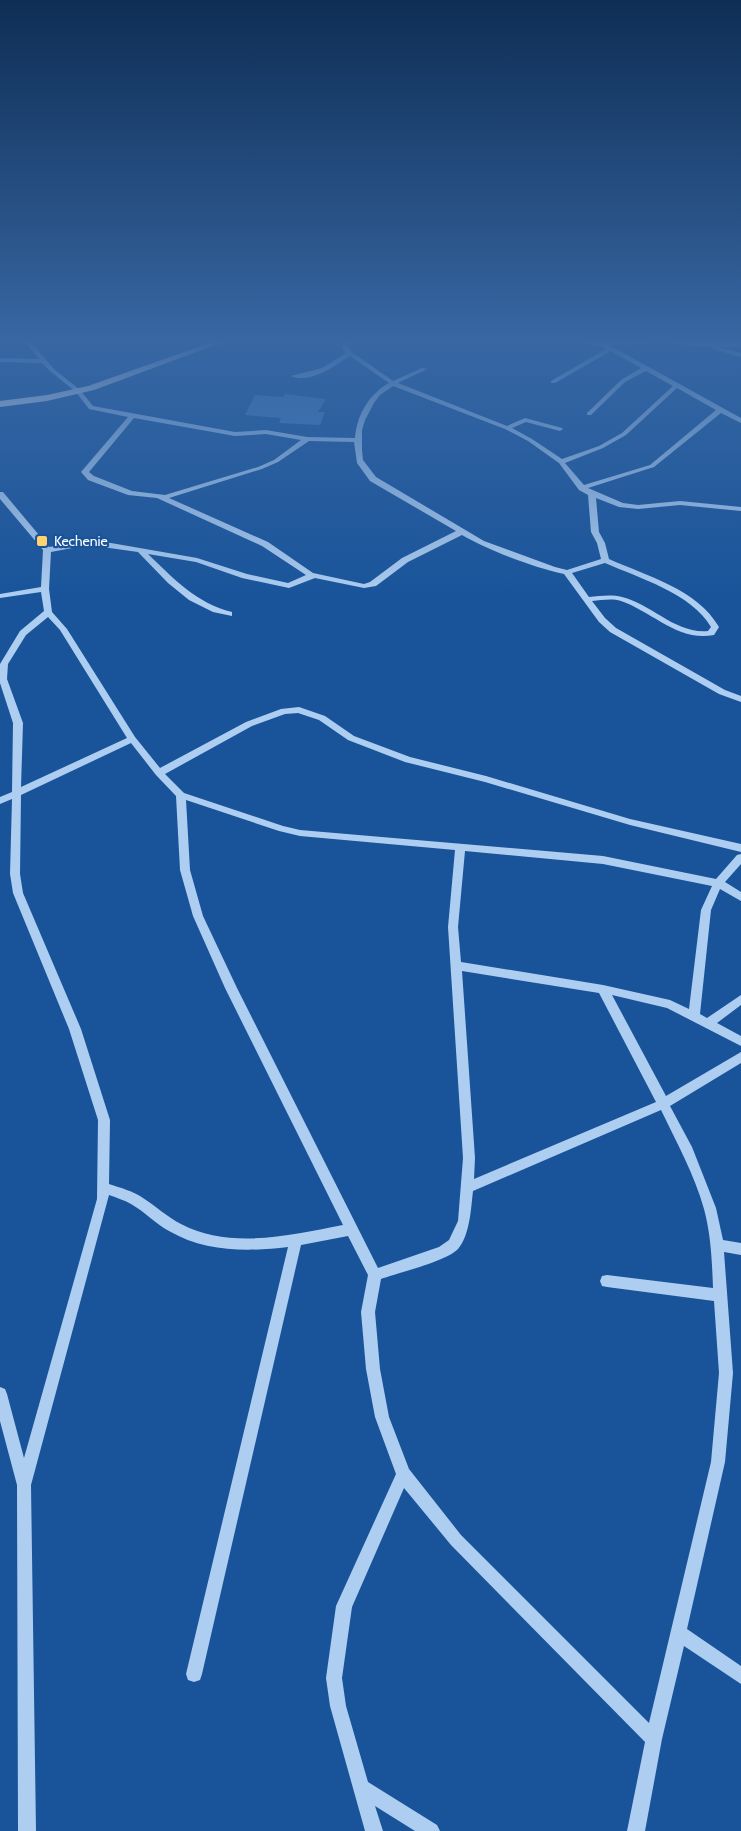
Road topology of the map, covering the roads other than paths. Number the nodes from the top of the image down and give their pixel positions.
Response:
1 (124, 426) edge
2 (194, 426) edge
3 (360, 426) edge
4 (503, 426) edge
5 (510, 426) edge
6 (550, 426) edge
7 (632, 426) edge
8 (700, 426) edge
9 (507, 428) junction
10 (560, 429) dead end
11 (307, 439) junction
12 (357, 440) junction
13 (561, 462) junction
14 (582, 488) junction
15 (0, 494) edge
16 (592, 494) junction
17 (159, 497) junction
18 (741, 509) edge
19 (461, 532) junction
20 (47, 550) junction
21 (142, 552) junction
22 (605, 560) junction
23 (567, 572) junction
24 (311, 575) junction
25 (45, 589) junction
26 (0, 596) edge
27 (589, 599) junction
28 (48, 612) junction
29 (229, 614) dead end
30 (741, 699) edge
31 (132, 739) junction
32 (159, 773) junction
33 (18, 793) junction
34 (181, 795) junction
35 (0, 801) edge
36 (460, 846) junction
37 (741, 848) edge
38 (741, 858) edge
39 (718, 883) junction
40 (741, 897) edge
41 (456, 966) junction
42 (603, 989) junction
43 (741, 999) edge
44 (694, 1016) junction
45 (708, 1023) junction
46 (741, 1041) edge
47 (741, 1057) edge
48 (663, 1104) junction
49 (468, 1187) junction
50 (103, 1193) junction
51 (351, 1229) junction
52 (296, 1240) junction
53 (717, 1245) junction
54 (741, 1249) edge
55 (375, 1275) junction
56 (607, 1281) dead end
57 (720, 1295) junction
58 (0, 1394) edge
59 (403, 1474) junction
60 (24, 1485) junction
61 (678, 1633) junction
62 (194, 1674) dead end
63 (741, 1676) edge
64 (654, 1739) junction
65 (361, 1788) junction
66 (27, 1831) edge
67 (374, 1831) edge
68 (431, 1831) edge
69 (636, 1831) edge

1 - 17 street
2 - 11 street
3 - 12 street
4 - 9 street
5 - 9 street
6 - 10 street
7 - 13 street
8 - 14 street
9 - 13 street
11 - 12 street
11 - 17 street
12 - 19 street
13 - 14 street
14 - 16 street
15 - 20 street
16 - 18 street
16 - 22 street
17 - 24 street
19 - 23 street
19 - 24 street
20 - 21 street
20 - 25 street
21 - 24 street
21 - 29 street
22 - 23 street
22 - 27 street
23 - 27 street
25 - 26 street
25 - 28 street
27 - 30 street
28 - 31 street
28 - 33 street
31 - 32 street
31 - 33 street
32 - 34 street
32 - 37 street
33 - 35 street
33 - 50 street
34 - 36 street
34 - 51 street
36 - 39 street
36 - 41 street
38 - 39 street
39 - 40 street
39 - 44 street
41 - 42 street
41 - 49 street
42 - 44 street
42 - 48 street
43 - 45 street
44 - 45 street
45 - 46 street
47 - 48 street
48 - 49 street
48 - 53 street
49 - 55 street
50 - 52 street
50 - 60 street
51 - 52 street
51 - 55 street
52 - 62 street
53 - 54 street
53 - 57 street
55 - 59 street
56 - 57 street
57 - 61 street
58 - 60 street
59 - 64 street
59 - 65 street
60 - 66 street
61 - 63 street
61 - 64 street
64 - 69 street
65 - 67 street
65 - 68 street

